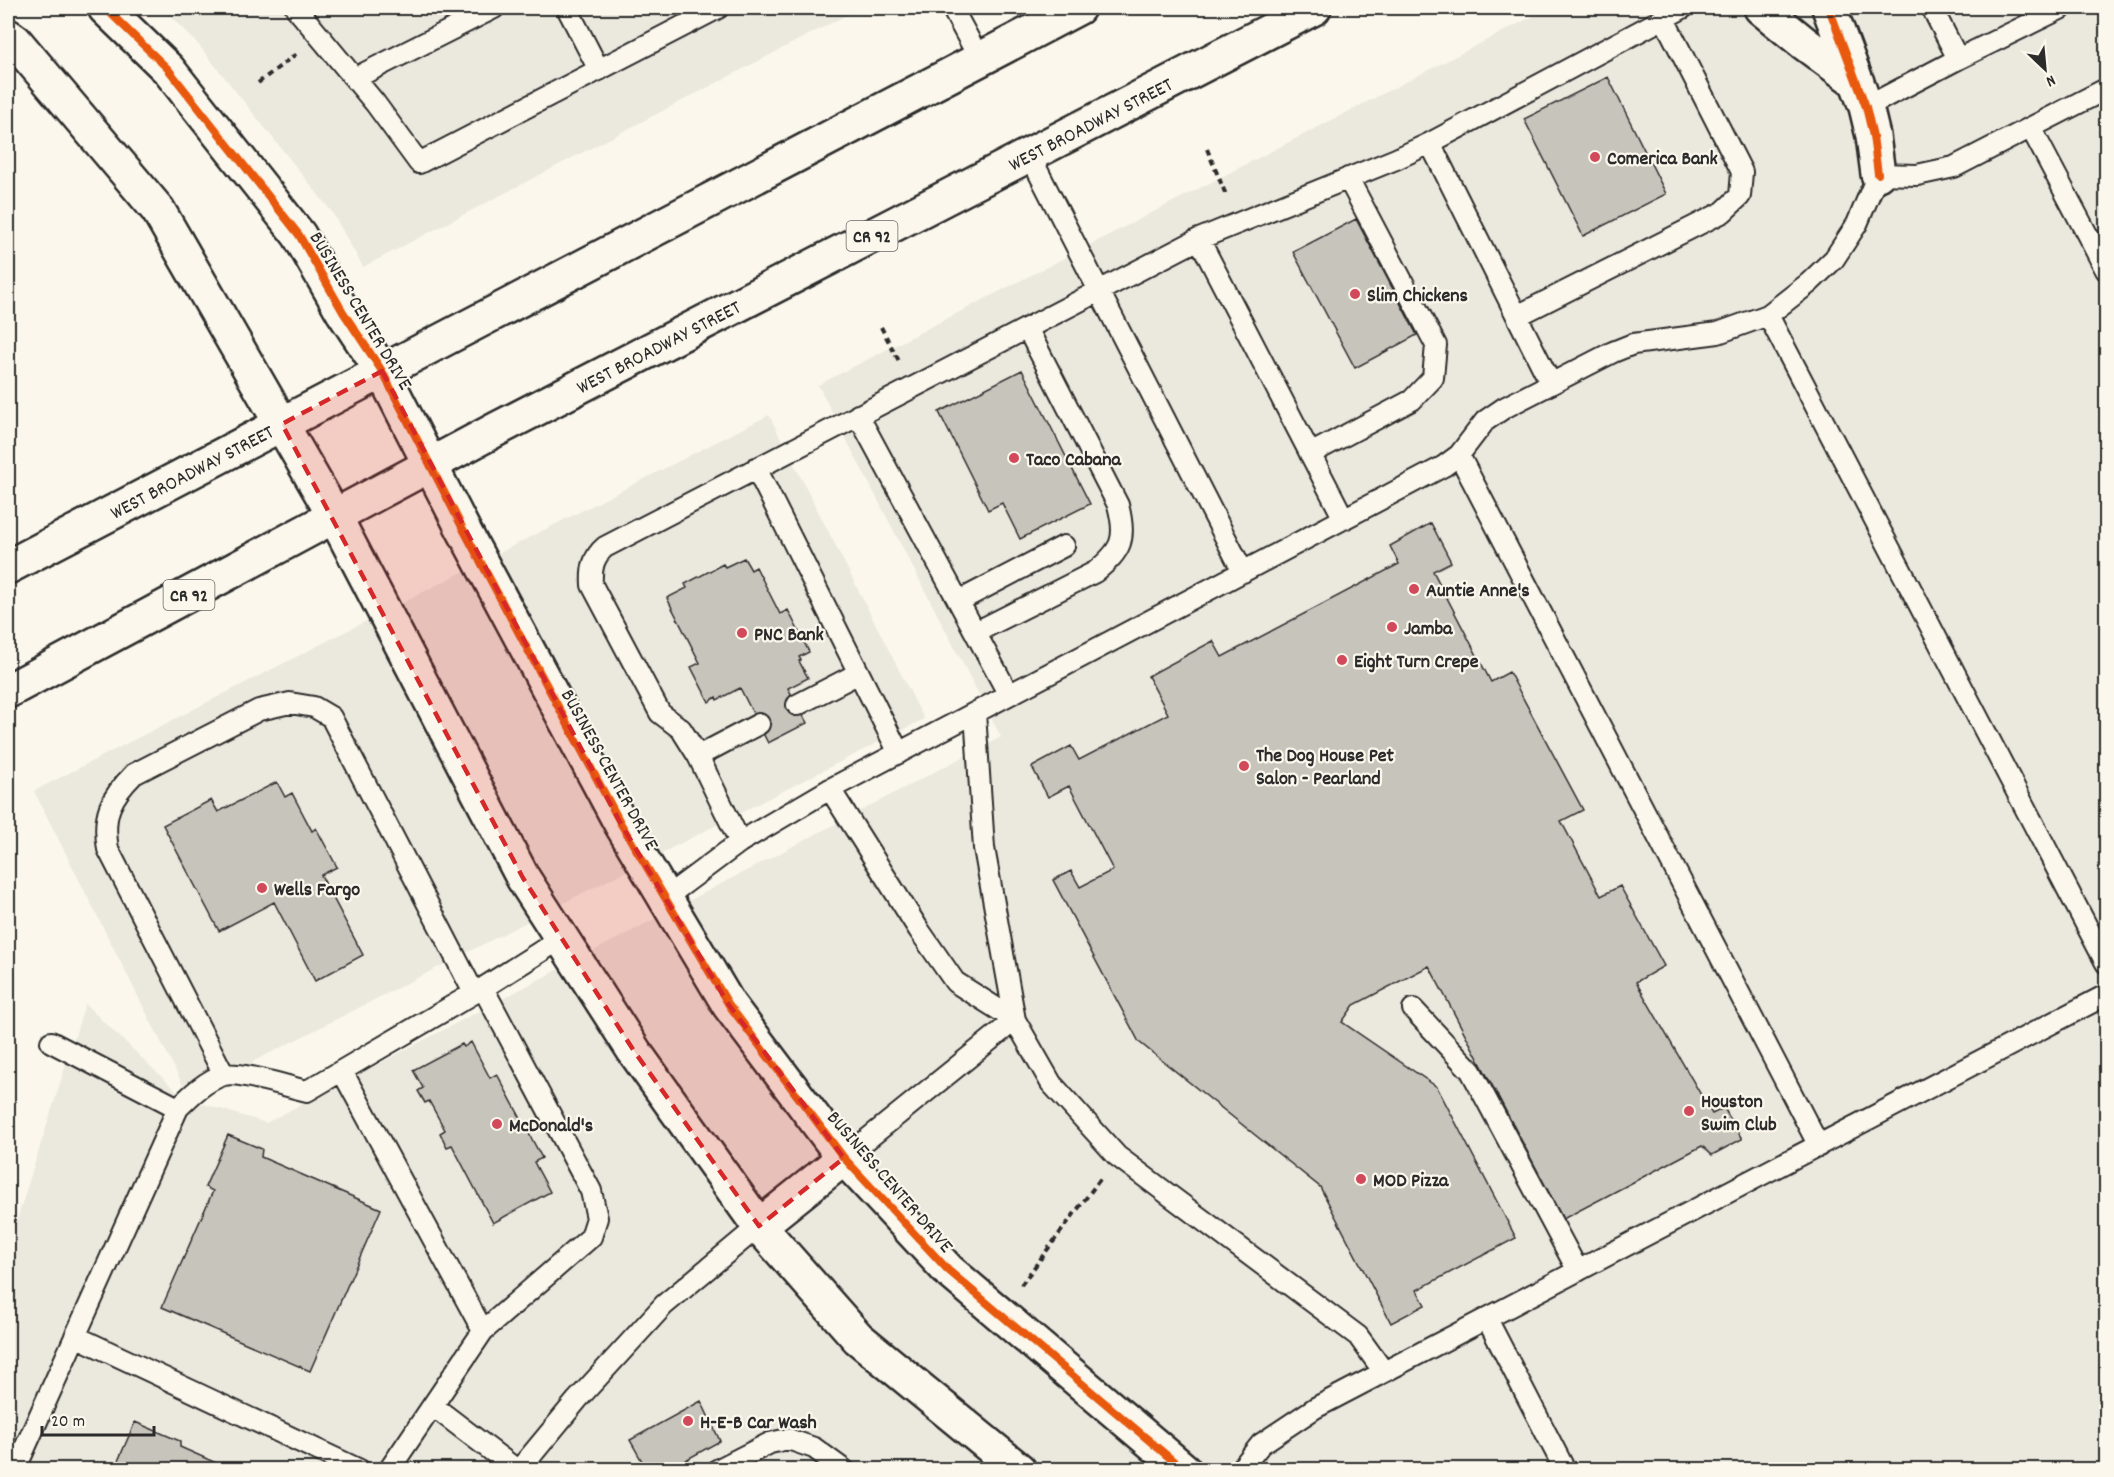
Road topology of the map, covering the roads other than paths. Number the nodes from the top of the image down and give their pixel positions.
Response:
1 (105, 8) edge
2 (296, 8) edge
3 (494, 8) edge
4 (567, 8) edge
5 (718, 8) edge
6 (952, 8) edge
7 (1078, 8) edge
8 (1314, 8) edge
9 (1683, 8) edge
10 (1761, 8) edge
11 (1829, 8) edge
12 (1932, 8) edge
13 (2062, 8) edge
14 (1664, 19) junction
15 (8, 36) edge
16 (979, 58) junction
17 (1958, 59) junction
18 (599, 70) junction
19 (355, 78) junction
20 (2106, 89) edge
21 (1861, 94) junction
22 (2031, 128) junction
23 (1430, 143) junction
24 (1029, 154) junction
25 (1878, 174) junction
26 (1348, 178) junction
27 (1199, 239) junction
28 (2106, 270) edge
29 (1099, 290) junction
30 (1768, 315) junction
31 (1517, 316) junction
32 (1027, 328) junction
33 (382, 371) junction
34 (1551, 384) junction
35 (858, 415) junction
36 (282, 424) junction
37 (1310, 454) junction
38 (1459, 455) junction
39 (430, 465) junction
40 (756, 468) junction
41 (335, 517) junction
42 (1344, 519) junction
43 (1064, 546) dead end
44 (8, 567) edge
45 (1243, 572) junction
46 (959, 601) junction
47 (975, 632) junction
48 (859, 673) junction
49 (8, 691) edge
50 (1009, 695) junction
51 (797, 705) dead end
52 (975, 713) junction
53 (759, 724) dead end
54 (899, 753) junction
55 (698, 756) junction
56 (830, 789) junction
57 (740, 842) junction
58 (665, 898) junction
59 (562, 938) junction
60 (2106, 963) edge
61 (478, 990) junction
62 (2106, 995) edge
63 (1413, 1009) dead end
64 (1015, 1020) junction
65 (51, 1042) dead end
66 (342, 1071) junction
67 (224, 1075) junction
68 (178, 1108) junction
69 (1819, 1146) junction
70 (844, 1158) junction
71 (759, 1226) junction
72 (1578, 1271) junction
73 (1487, 1319) junction
74 (483, 1331) junction
75 (75, 1336) junction
76 (1384, 1372) junction
77 (433, 1406) junction
78 (15, 1470) edge
79 (360, 1470) edge
80 (389, 1470) edge
81 (518, 1470) edge
82 (717, 1470) edge
83 (844, 1470) edge
84 (1019, 1470) edge
85 (1184, 1470) edge
86 (1240, 1470) edge
87 (1565, 1470) edge

1 - 33 street, BUSINESS CENTER DRIVE
2 - 19 lane
3 - 19 lane
4 - 18 lane
5 - 18 lane
6 - 16 lane
7 - 16 street, WEST BROADWAY STREET
8 - 24 street, WEST BROADWAY STREET / CR 92
9 - 14 lane
10 - 21 street
11 - 21 street
12 - 17 lane
13 - 17 lane
14 - 23 lane
14 - 31 lane
15 - 36 street
16 - 33 street, WEST BROADWAY STREET
17 - 21 lane
18 - 19 lane
20 - 22 lane
21 - 25 street
22 - 25 lane
22 - 28 lane
23 - 26 lane
23 - 31 lane
24 - 29 lane
24 - 39 street, WEST BROADWAY STREET / CR 92
25 - 30 lane
26 - 27 lane
26 - 37 lane
27 - 29 lane
27 - 37 lane
29 - 32 lane
29 - 45 lane
30 - 34 lane
30 - 60 lane
31 - 34 lane
32 - 35 lane
32 - 47 lane
33 - 36 street, WEST BROADWAY STREET
33 - 39 street, BUSINESS CENTER DRIVE
34 - 38 lane
35 - 40 lane
35 - 46 lane
36 - 41 street
36 - 44 street, WEST BROADWAY STREET
37 - 42 lane
38 - 42 lane
38 - 69 lane
39 - 41 street, WEST BROADWAY STREET / CR 92
39 - 58 street, BUSINESS CENTER DRIVE
40 - 48 lane
40 - 55 lane
41 - 49 street, WEST BROADWAY STREET / CR 92
41 - 59 street
42 - 45 lane
43 - 46 lane
45 - 50 lane
46 - 47 lane
47 - 50 lane
48 - 51 lane
48 - 54 lane
50 - 52 lane
52 - 54 lane
52 - 64 lane
53 - 55 lane
54 - 56 lane
55 - 57 lane
56 - 57 lane
56 - 64 lane
57 - 58 lane
58 - 70 street, BUSINESS CENTER DRIVE
59 - 61 lane
59 - 71 street
61 - 66 lane
61 - 67 lane
61 - 74 lane
62 - 69 lane
63 - 72 lane
64 - 70 lane
64 - 76 lane
65 - 68 lane
66 - 67 lane
66 - 74 lane
67 - 68 lane
68 - 75 lane
69 - 72 lane
70 - 71 street
70 - 85 street, BUSINESS CENTER DRIVE
71 - 81 lane
71 - 84 street
72 - 73 lane
73 - 76 lane
73 - 87 lane
74 - 77 lane
75 - 78 lane
75 - 79 lane
76 - 86 lane
77 - 80 lane
77 - 81 lane
82 - 83 lane

